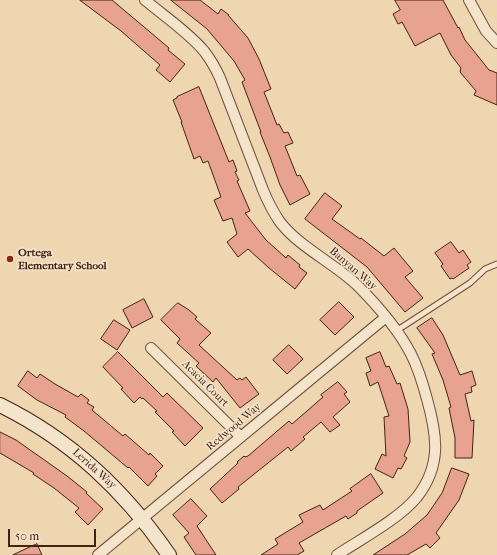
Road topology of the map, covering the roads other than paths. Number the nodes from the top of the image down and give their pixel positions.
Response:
1 (145, 0) edge
2 (469, 0) edge
3 (497, 43) edge
4 (497, 264) edge
5 (386, 317) junction
6 (396, 331) junction
7 (151, 348) dead end
8 (0, 405) edge
9 (241, 437) junction
10 (142, 519) junction
11 (98, 555) edge
12 (169, 555) edge
13 (337, 555) edge

1 - 5 street, Banyan Way
2 - 3 street
4 - 6 lane
5 - 6 street, Banyan Way
5 - 9 street, Redwood Way
6 - 13 street, Banyan Way
7 - 9 street, Acacia Court
8 - 10 street, Lerida Way
9 - 10 street, Redwood Way
10 - 11 street, Redwood Way
10 - 12 street, Lerida Way

